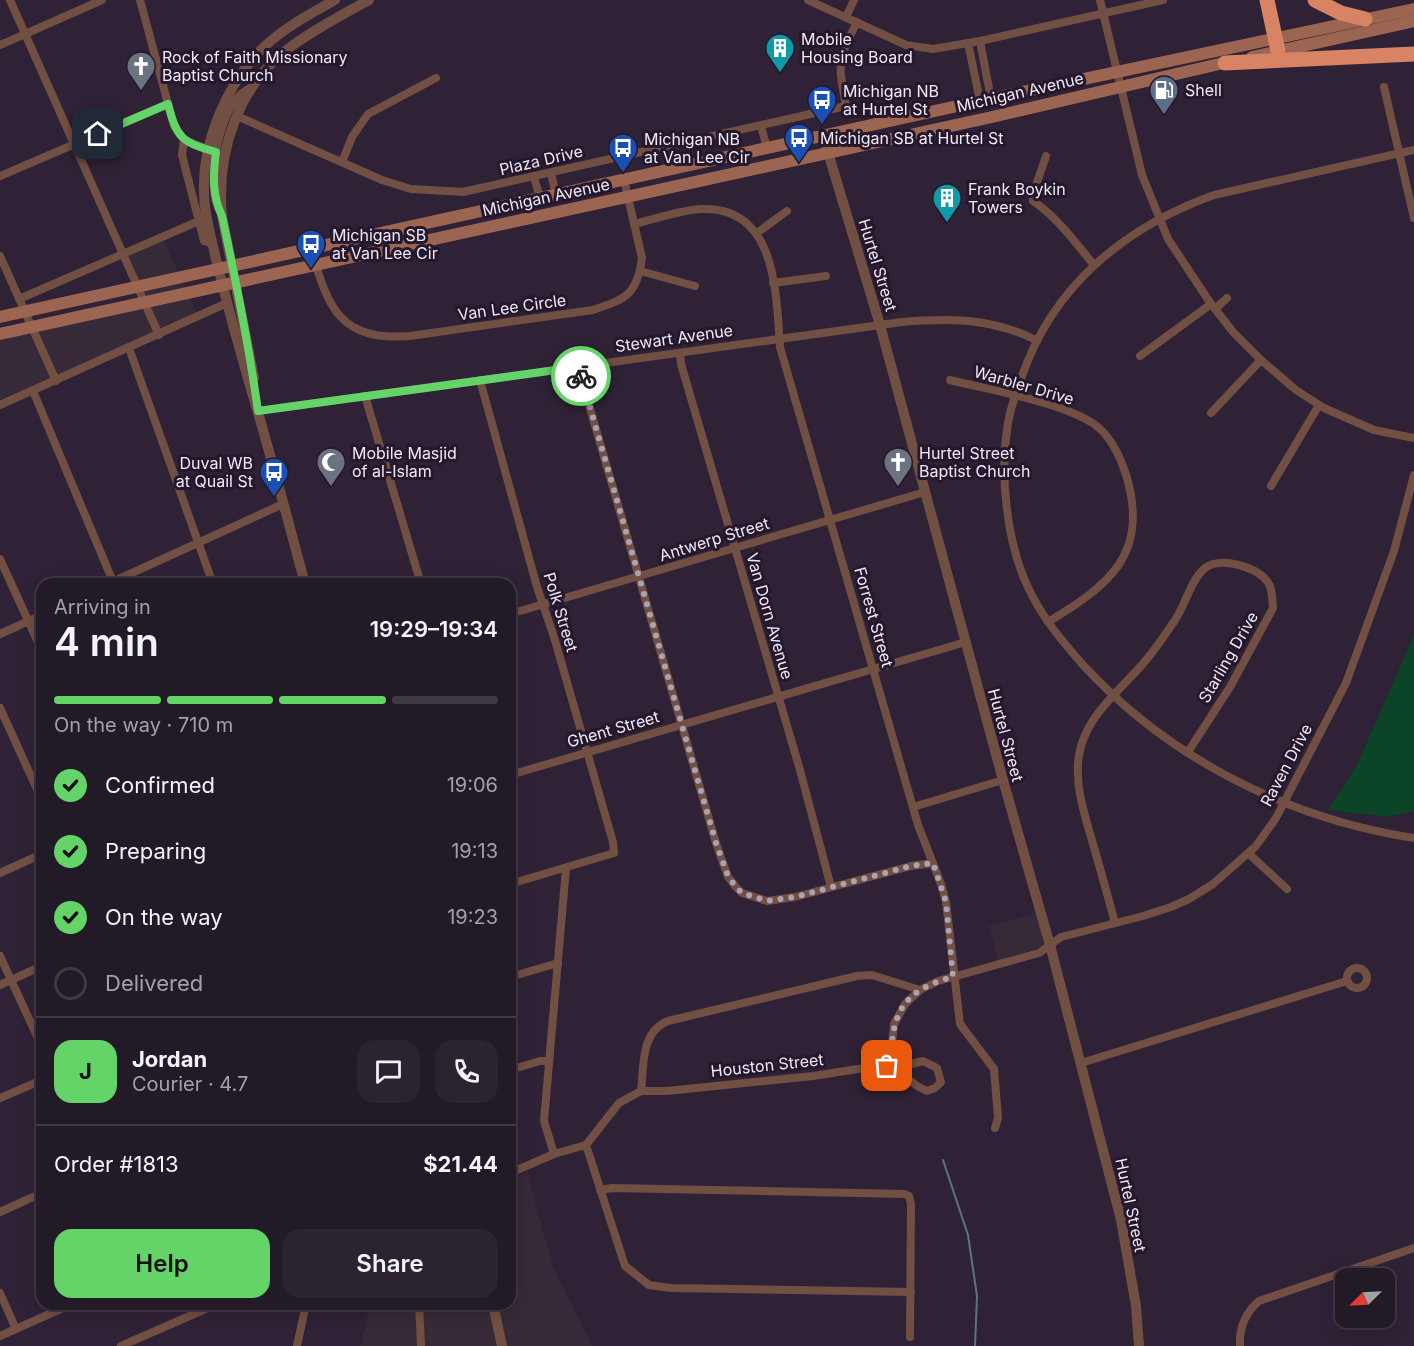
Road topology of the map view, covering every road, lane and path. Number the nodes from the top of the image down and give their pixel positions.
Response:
1 (10, 0) edge
2 (102, 0) edge
3 (140, 0) edge
4 (335, 0) edge
5 (369, 0) edge
6 (808, 0) edge
7 (854, 0) edge
8 (1100, 0) edge
9 (1163, 0) edge
10 (1267, 0) edge
11 (1315, 0) edge
12 (1414, 9) edge
13 (1103, 13) junction
14 (846, 17) junction
15 (1365, 19) junction
16 (1414, 21) edge
17 (857, 22) junction
18 (25, 34) junction
19 (980, 41) junction
20 (968, 43) junction
21 (0, 45) edge
22 (1277, 45) junction
23 (1414, 54) edge
24 (1225, 63) junction
25 (1116, 72) junction
26 (436, 78) dead end
27 (253, 86) junction
28 (1119, 86) junction
29 (1384, 87) dead end
30 (986, 100) junction
31 (168, 104) junction
32 (237, 116) junction
33 (761, 126) junction
34 (823, 136) junction
35 (184, 140) junction
36 (74, 145) junction
37 (767, 148) junction
38 (1414, 150) edge
39 (212, 151) junction
40 (828, 152) junction
41 (1399, 153) junction
42 (1046, 156) dead end
43 (342, 162) junction
44 (552, 173) junction
45 (0, 176) edge
46 (534, 177) junction
47 (624, 180) junction
48 (556, 195) junction
49 (628, 196) junction
50 (540, 198) junction
51 (787, 211) dead end
52 (222, 216) junction
53 (1160, 218) junction
54 (1414, 218) edge
55 (199, 221) junction
56 (634, 224) junction
57 (757, 233) junction
58 (212, 243) junction
59 (311, 248) junction
60 (123, 254) junction
61 (0, 256) edge
62 (316, 264) junction
63 (233, 265) junction
64 (1094, 265) junction
65 (218, 269) junction
66 (640, 271) junction
67 (826, 276) dead end
68 (236, 282) junction
69 (773, 283) junction
70 (222, 285) junction
71 (695, 286) dead end
72 (138, 287) junction
73 (98, 296) junction
74 (1227, 298) dead end
75 (19, 299) junction
76 (144, 302) junction
77 (227, 303) junction
78 (1213, 307) junction
79 (25, 312) junction
80 (100, 312) junction
81 (0, 317) edge
82 (880, 325) junction
83 (31, 327) junction
84 (0, 334) edge
85 (159, 335) junction
86 (780, 339) junction
87 (1036, 340) junction
88 (129, 348) junction
89 (680, 353) junction
90 (1140, 356) dead end
91 (1261, 360) junction
92 (578, 367) junction
93 (480, 380) junction
94 (950, 380) dead end
95 (56, 381) junction
96 (33, 391) junction
97 (365, 396) junction
98 (1015, 397) junction
99 (0, 405) edge
100 (1319, 405) junction
101 (258, 411) junction
102 (1211, 413) dead end
103 (1414, 438) edge
104 (1414, 475) edge
105 (1272, 486) dead end
106 (925, 492) junction
107 (283, 504) junction
108 (830, 520) junction
109 (199, 542) junction
110 (735, 548) junction
111 (0, 559) edge
112 (639, 577) junction
113 (110, 578) edge
114 (123, 578) edge
115 (211, 578) edge
116 (304, 578) edge
117 (419, 578) edge
118 (543, 603) junction
119 (516, 612) edge
120 (36, 618) edge
121 (28, 621) junction
122 (1048, 622) junction
123 (0, 634) edge
124 (36, 638) edge
125 (966, 642) junction
126 (873, 669) junction
127 (1113, 696) junction
128 (779, 697) junction
129 (0, 708) edge
130 (682, 725) junction
131 (1188, 752) junction
132 (586, 753) junction
133 (516, 773) edge
134 (1003, 780) junction
135 (36, 787) edge
136 (1284, 803) junction
137 (913, 807) junction
138 (1414, 838) edge
139 (1248, 853) junction
140 (36, 858) edge
141 (933, 863) junction
142 (566, 868) junction
143 (0, 873) edge
144 (516, 882) edge
145 (831, 887) junction
146 (1287, 889) dead end
147 (1115, 923) junction
148 (1050, 945) junction
149 (0, 956) edge
150 (558, 963) junction
151 (36, 969) edge
152 (516, 975) edge
153 (953, 977) junction
154 (11, 980) junction
155 (1347, 981) dead end
156 (0, 985) edge
157 (920, 990) junction
158 (36, 1034) edge
159 (549, 1061) junction
160 (1081, 1063) junction
161 (890, 1064) junction
162 (516, 1068) edge
163 (36, 1083) edge
164 (641, 1091) junction
165 (0, 1098) edge
166 (995, 1128) dead end
167 (586, 1145) junction
168 (554, 1154) junction
169 (516, 1170) edge
170 (600, 1190) junction
171 (36, 1196) edge
172 (0, 1212) edge
173 (1414, 1248) edge
174 (910, 1292) junction
175 (0, 1293) edge
176 (59, 1310) edge
177 (203, 1310) edge
178 (305, 1310) edge
179 (419, 1310) edge
180 (494, 1310) edge
181 (16, 1329) junction
182 (0, 1336) edge
183 (910, 1337) dead end
184 (121, 1346) edge
185 (297, 1346) edge
186 (422, 1346) edge
187 (501, 1346) edge
188 (1139, 1346) edge
189 (1240, 1346) edge

1 - 18 street
2 - 18 street
3 - 31 street
4 - 39 street
5 - 27 street
6 - 14 street
7 - 14 street
8 - 13 street
9 - 13 street
10 - 22 highway
11 - 15 highway
12 - 15 main road, Michigan Avenue
13 - 19 street
13 - 25 street
14 - 17 street
15 - 22 main road, Michigan Avenue
16 - 22 main road, Michigan Avenue
17 - 20 street
17 - 33 street, Plaza Drive
18 - 21 street
18 - 36 street
19 - 20 street
19 - 30 street
20 - 30 street
22 - 24 main road, Michigan Avenue
22 - 25 main road, Michigan Avenue
23 - 24 highway
24 - 28 main road, Michigan Avenue
25 - 28 street
25 - 30 main road, Michigan Avenue
26 - 43 street
27 - 32 street
27 - 39 street
28 - 40 main road, Michigan Avenue
28 - 53 street
29 - 41 street
30 - 34 main road, Michigan Avenue
31 - 35 street
31 - 36 street
32 - 43 street, Plaza Drive
32 - 52 street
33 - 37 street
33 - 44 street, Plaza Drive
34 - 37 main road, Michigan Avenue
34 - 40 street, Hurtel Street
35 - 39 street
35 - 55 street
36 - 45 street
36 - 60 street
37 - 47 main road, Michigan Avenue
38 - 41 street
39 - 52 street
39 - 58 street
40 - 49 main road, Michigan Avenue
40 - 82 street, Hurtel Street
41 - 53 street
41 - 54 street
42 - 64 street
43 - 46 street, Plaza Drive
44 - 46 street, Plaza Drive
44 - 48 street
46 - 50 street
47 - 48 main road, Michigan Avenue
47 - 49 street
48 - 50 main road, Michigan Avenue
49 - 56 street
49 - 62 main road, Michigan Avenue
50 - 59 main road, Michigan Avenue
51 - 57 street
52 - 63 street
53 - 64 street
53 - 78 street
55 - 58 street
55 - 60 street
56 - 57 street
56 - 66 street
57 - 69 street, Forrest Street
58 - 65 street
59 - 62 street, Van Lee Circle
59 - 63 main road, Michigan Avenue
60 - 72 street
60 - 75 street
61 - 75 street
62 - 66 street, Van Lee Circle
62 - 68 main road, Michigan Avenue
63 - 65 main road, Michigan Avenue
63 - 68 street
64 - 87 street
65 - 70 street
65 - 72 main road, Michigan Avenue
66 - 71 street
67 - 69 street
68 - 70 main road, Michigan Avenue
68 - 101 street
69 - 86 street, Forrest Street
70 - 76 main road, Michigan Avenue
70 - 77 street
72 - 73 main road, Michigan Avenue
72 - 76 street
73 - 79 main road, Michigan Avenue
73 - 80 main road
74 - 78 street
75 - 79 street
76 - 80 main road, Michigan Avenue
76 - 85 street
77 - 85 street
77 - 101 street
78 - 90 street
78 - 91 street
79 - 81 main road, Michigan Avenue
79 - 83 street
80 - 83 main road, Michigan Avenue
82 - 86 street, Stewart Avenue
82 - 87 street, Stewart Avenue
82 - 106 street, Hurtel Street
83 - 84 main road, Michigan Avenue
83 - 95 street
85 - 88 street
86 - 89 street, Stewart Avenue
86 - 108 street, Forrest Street
87 - 98 street
88 - 95 street
88 - 109 street
89 - 92 street, Stewart Avenue
89 - 110 street, Van Dorn Avenue
91 - 100 street
91 - 102 street
92 - 93 street, Stewart Avenue
92 - 112 street
93 - 97 street, Stewart Avenue
93 - 118 street, Polk Street
94 - 98 street, Warbler Drive
95 - 96 street
96 - 99 street
96 - 113 street
97 - 101 street, Stewart Avenue
97 - 117 street
98 - 122 street
98 - 122 street, Warbler Drive
100 - 103 street
100 - 105 street
101 - 107 street
104 - 136 street, Raven Drive
106 - 108 street, Antwerp Street
106 - 125 street, Hurtel Street
107 - 109 street
107 - 116 street
108 - 110 street, Antwerp Street
108 - 126 street, Forrest Street
109 - 114 street
109 - 115 street
110 - 112 street, Antwerp Street
110 - 128 street, Van Dorn Avenue
111 - 121 street
112 - 118 street, Antwerp Street
112 - 130 street
118 - 119 street, Antwerp Street
118 - 132 street, Polk Street
120 - 121 street
121 - 123 street
121 - 124 street
122 - 127 street
125 - 126 street, Ghent Street
125 - 134 street, Hurtel Street
126 - 128 street, Ghent Street
126 - 137 street, Forrest Street
127 - 131 street
127 - 131 street, Starling Drive
127 - 147 street
128 - 130 street, Ghent Street
128 - 145 street, Van Dorn Avenue
129 - 135 street
130 - 132 street, Ghent Street
130 - 145 street
131 - 136 street
132 - 133 street, Ghent Street
132 - 142 street, Polk Street
134 - 137 street
134 - 148 street, Hurtel Street
136 - 138 street
136 - 139 street, Raven Drive
137 - 141 street, Forrest Street
139 - 146 street
139 - 147 street, Raven Drive
140 - 143 street
141 - 145 street
141 - 153 street, Forrest Street
142 - 144 street
142 - 150 street
147 - 148 street, Raven Drive
148 - 153 street
148 - 160 street, Hurtel Street
149 - 154 street
150 - 152 street
150 - 159 street
151 - 154 street
153 - 157 street
153 - 166 street, Forrest Street
154 - 156 street
154 - 158 street
155 - 160 street
157 - 161 street
157 - 164 street
159 - 162 street
159 - 168 street
160 - 188 street, Hurtel Street
161 - 161 street, Houston Street
161 - 164 street, Houston Street
163 - 165 street
164 - 167 street
167 - 168 street
167 - 170 street
168 - 169 street
170 - 174 street
170 - 174 street
171 - 172 street
173 - 189 street
174 - 183 street
175 - 181 street
176 - 181 street
177 - 184 street
178 - 185 street
179 - 186 street
180 - 187 street
181 - 182 street

